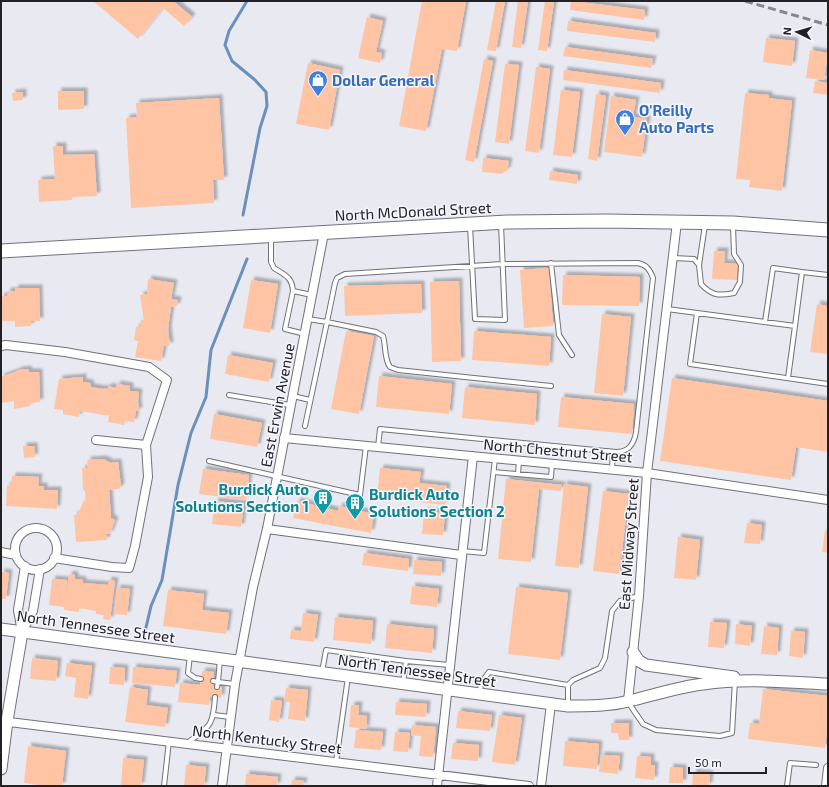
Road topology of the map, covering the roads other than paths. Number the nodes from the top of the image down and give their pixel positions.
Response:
1 (501, 222) junction
2 (677, 222) junction
3 (705, 222) junction
4 (733, 223) junction
5 (470, 224) junction
6 (828, 230) edge
7 (324, 233) junction
8 (271, 236) junction
9 (1, 251) edge
10 (673, 258) junction
11 (551, 263) junction
12 (502, 264) junction
13 (472, 265) junction
14 (699, 265) junction
15 (802, 272) junction
16 (828, 275) edge
17 (293, 291) junction
18 (312, 295) junction
19 (667, 309) junction
20 (697, 313) junction
21 (308, 319) junction
22 (327, 322) junction
23 (765, 322) junction
24 (795, 326) junction
25 (305, 334) junction
26 (1, 346) edge
27 (572, 355) dead end
28 (788, 378) junction
29 (828, 384) edge
30 (551, 386) dead end
31 (229, 395) dead end
32 (293, 396) junction
33 (310, 400) junction
34 (291, 405) junction
35 (305, 426) dead end
36 (284, 438) junction
37 (96, 440) dead end
38 (146, 445) junction
39 (366, 446) junction
40 (378, 447) junction
41 (613, 452) junction
42 (473, 456) junction
43 (496, 458) junction
44 (209, 460) dead end
45 (519, 460) junction
46 (552, 464) junction
47 (612, 470) junction
48 (494, 472) junction
49 (647, 472) junction
50 (518, 474) junction
51 (277, 475) junction
52 (828, 500) edge
53 (267, 529) junction
54 (1, 552) edge
55 (462, 553) junction
56 (16, 555) junction
57 (54, 558) junction
58 (24, 566) junction
59 (40, 569) junction
60 (638, 596) junction
61 (1, 629) edge
62 (22, 632) junction
63 (633, 652) junction
64 (190, 654) junction
65 (220, 659) junction
66 (406, 661) junction
67 (239, 662) junction
68 (449, 665) junction
69 (322, 672) junction
70 (348, 676) junction
71 (201, 679) dead end
72 (735, 679) junction
73 (403, 683) junction
74 (235, 684) junction
75 (828, 684) edge
76 (568, 685) junction
77 (446, 689) junction
78 (480, 694) junction
79 (216, 697) dead end
80 (628, 701) junction
81 (551, 704) junction
82 (568, 706) junction
83 (214, 715) junction
84 (230, 717) junction
85 (4, 721) edge
86 (169, 741) junction
87 (187, 743) junction
88 (227, 748) junction
89 (336, 762) junction
90 (816, 765) dead end
91 (828, 768) edge
92 (1, 769) edge
93 (438, 775) junction
94 (164, 786) edge
95 (222, 786) edge
96 (436, 786) edge
97 (529, 786) edge
98 (541, 786) edge
99 (787, 786) edge
100 (826, 786) edge

1 - 2 main road, North McDonald Street
1 - 5 main road, North McDonald Street
1 - 12 lane
2 - 3 main road, North McDonald Street
2 - 10 street, East Midway Street
3 - 4 main road, North McDonald Street
3 - 14 lane
4 - 6 main road, North McDonald Street
4 - 14 lane
5 - 7 main road, North McDonald Street
5 - 13 lane
7 - 8 main road, North McDonald Street
7 - 18 street, East Erwin Avenue
8 - 9 main road, North McDonald Street
8 - 17 lane
10 - 14 lane
10 - 19 street, East Midway Street
11 - 12 lane
11 - 27 lane
11 - 41 lane
12 - 13 lane
12 - 13 lane
13 - 22 lane
15 - 16 lane
15 - 23 lane
15 - 24 lane
17 - 18 lane
17 - 25 lane
18 - 21 street, East Erwin Avenue
19 - 20 lane
19 - 49 street, East Midway Street
20 - 23 lane
20 - 28 lane
21 - 22 lane
21 - 25 street, East Erwin Avenue
22 - 30 lane
22 - 33 lane
23 - 24 lane
24 - 28 lane
25 - 32 street, East Erwin Avenue
26 - 38 street
28 - 29 lane
31 - 34 lane
32 - 33 lane
32 - 34 street, East Erwin Avenue
33 - 35 lane
34 - 36 street, East Erwin Avenue
36 - 39 street, North Chestnut Street
36 - 51 street, East Erwin Avenue
37 - 38 street
38 - 57 street
39 - 40 street, North Chestnut Street
39 - 51 lane
40 - 41 lane
40 - 42 street, North Chestnut Street
41 - 47 lane
42 - 43 street, North Chestnut Street
42 - 55 street
43 - 45 street, North Chestnut Street
43 - 48 lane
44 - 51 lane
45 - 46 street, North Chestnut Street
45 - 50 lane
46 - 47 street, North Chestnut Street
46 - 50 lane
47 - 49 street, North Chestnut Street
48 - 50 lane
48 - 55 lane
49 - 52 street, North Chestnut Street
49 - 60 street, East Midway Street
51 - 53 street, East Erwin Avenue
53 - 55 street
53 - 67 street, East Erwin Avenue
54 - 56 street
55 - 68 street
56 - 57 street
56 - 58 street
57 - 59 street
58 - 59 street
58 - 62 street
59 - 62 street
60 - 63 street, East Midway Street
60 - 76 lane
61 - 62 street, North Tennessee Street
62 - 64 street, North Tennessee Street
62 - 85 street
63 - 72 street
63 - 80 street, East Midway Street
64 - 65 street, North Tennessee Street
64 - 71 lane
65 - 67 street, North Tennessee Street
65 - 74 lane
66 - 68 lane
66 - 69 lane
66 - 73 lane
67 - 69 street, North Tennessee Street
67 - 74 street, East Erwin Avenue
68 - 77 street
69 - 70 street, North Tennessee Street
70 - 73 street, North Tennessee Street
70 - 89 lane
72 - 75 street
72 - 80 street, North Tennessee Street
72 - 80 lane
73 - 77 street, North Tennessee Street
74 - 84 street, East Erwin Avenue
76 - 78 lane
76 - 82 lane
77 - 78 street, North Tennessee Street
77 - 93 street
78 - 81 street, North Tennessee Street
79 - 83 lane
80 - 82 street, North Tennessee Street
81 - 82 street, North Tennessee Street
81 - 98 street
83 - 84 lane
83 - 87 lane
84 - 88 street, East Erwin Avenue
85 - 86 street, North Kentucky Street
85 - 92 street
86 - 87 street, North Kentucky Street
86 - 94 lane
87 - 88 street, North Kentucky Street
88 - 89 street, North Kentucky Street
88 - 95 street, East Erwin Avenue
89 - 93 street, North Kentucky Street
90 - 99 lane
91 - 100 street
93 - 96 street
93 - 97 street, North Kentucky Street

